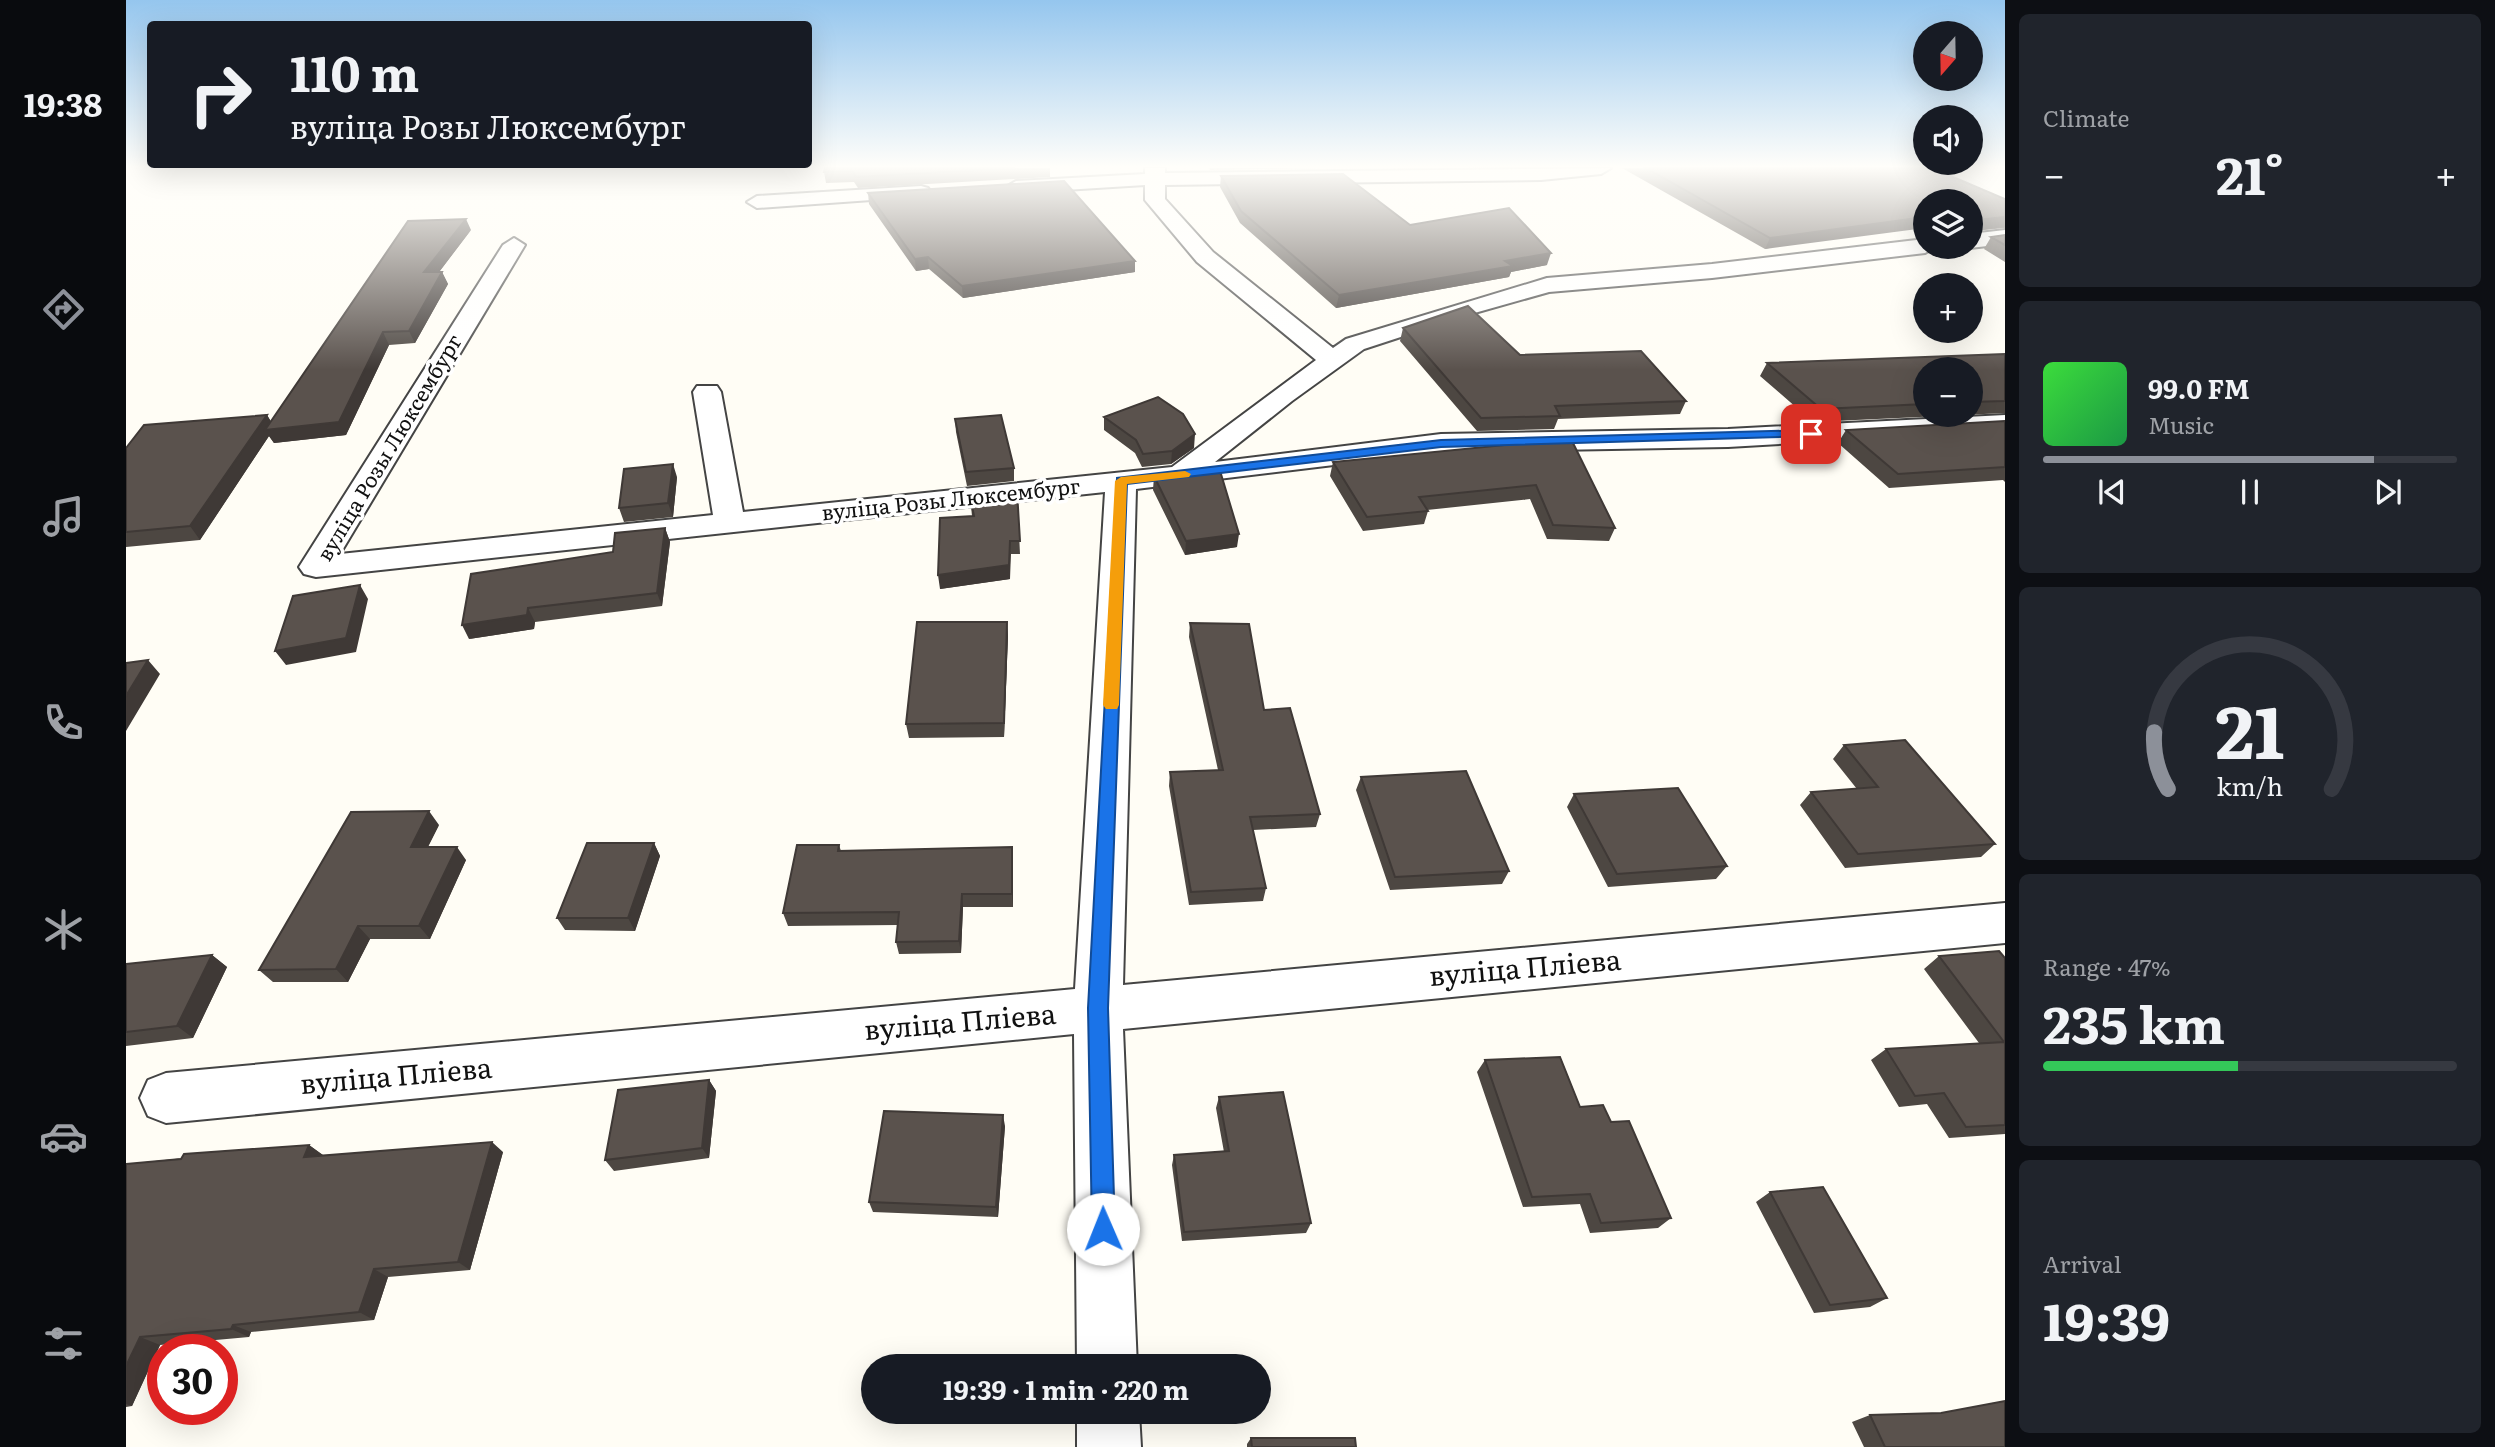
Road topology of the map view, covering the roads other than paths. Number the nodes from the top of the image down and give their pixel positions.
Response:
1 (1186, 236) edge
2 (2005, 237) edge
3 (1983, 240) edge
4 (514, 245) dead end
5 (1913, 247) edge
6 (1332, 360) junction
7 (707, 392) dead end
8 (2005, 423) edge
9 (1180, 475) junction
10 (1121, 481) junction
11 (730, 524) junction
12 (2005, 923) edge
13 (1098, 1008) junction
14 (166, 1098) dead end
15 (1107, 1354) edge
16 (1108, 1424) edge
17 (1109, 1447) edge

1 - 6 street
2 - 3 street
4 - 11 street, вуліца Розы Люксембург
5 - 6 street
6 - 9 street
7 - 11 street
8 - 9 street, вуліца Розы Люксембург
9 - 10 street, вуліца Розы Люксембург
10 - 11 street, вуліца Розы Люксембург
10 - 13 street
12 - 13 street, вуліца Пліева
13 - 14 street, вуліца Пліева
13 - 15 street
16 - 17 street

